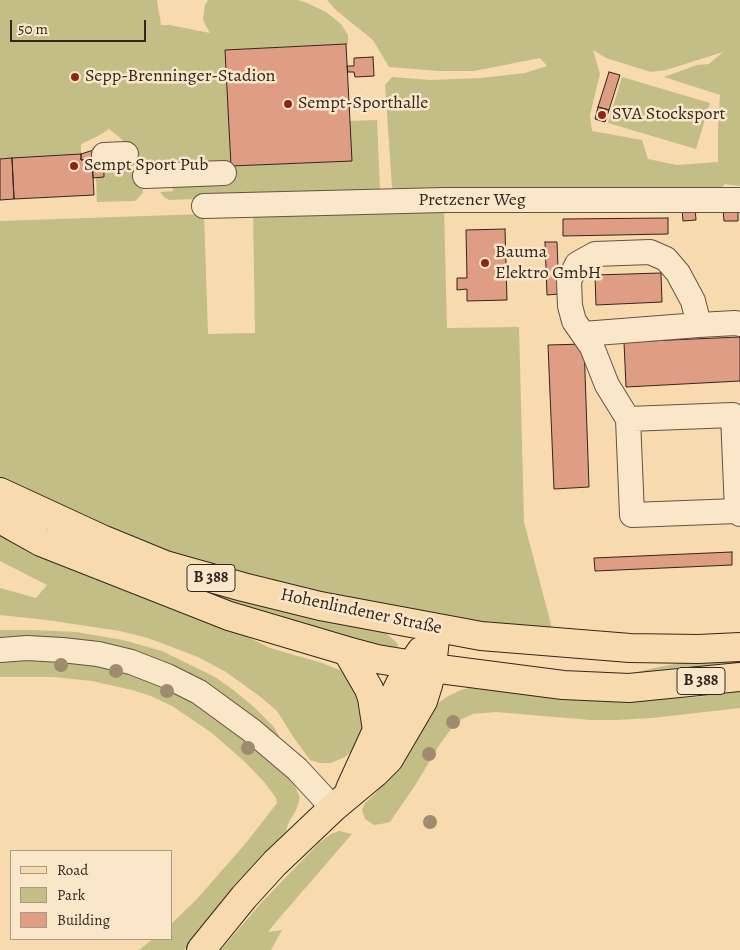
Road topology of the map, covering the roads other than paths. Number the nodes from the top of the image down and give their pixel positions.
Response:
1 (224, 173) dead end
2 (146, 176) dead end
3 (740, 200) edge
4 (204, 206) dead end
5 (740, 324) edge
6 (700, 325) junction
7 (583, 334) junction
8 (736, 410) edge
9 (628, 419) junction
10 (0, 492) edge
11 (738, 512) edge
12 (0, 519) edge
13 (436, 628) junction
14 (740, 647) edge
15 (0, 650) edge
16 (347, 651) junction
17 (422, 666) junction
18 (740, 677) edge
19 (377, 730) junction
20 (340, 802) junction
21 (201, 950) edge

1 - 2 street
3 - 4 street, Pretzener Weg
5 - 6 street
6 - 7 street
6 - 7 street
7 - 9 street
8 - 9 street
8 - 11 street
9 - 11 street
10 - 13 main road, Hohenlindener Straße / B 388
12 - 16 main road, B 388
13 - 14 main road, Hohenlindener Straße / B 388
13 - 17 main road
15 - 20 street
16 - 17 main road, B 388
16 - 19 main road
17 - 18 main road, B 388
17 - 19 main road
17 - 20 main road
19 - 20 main road
20 - 21 main road

